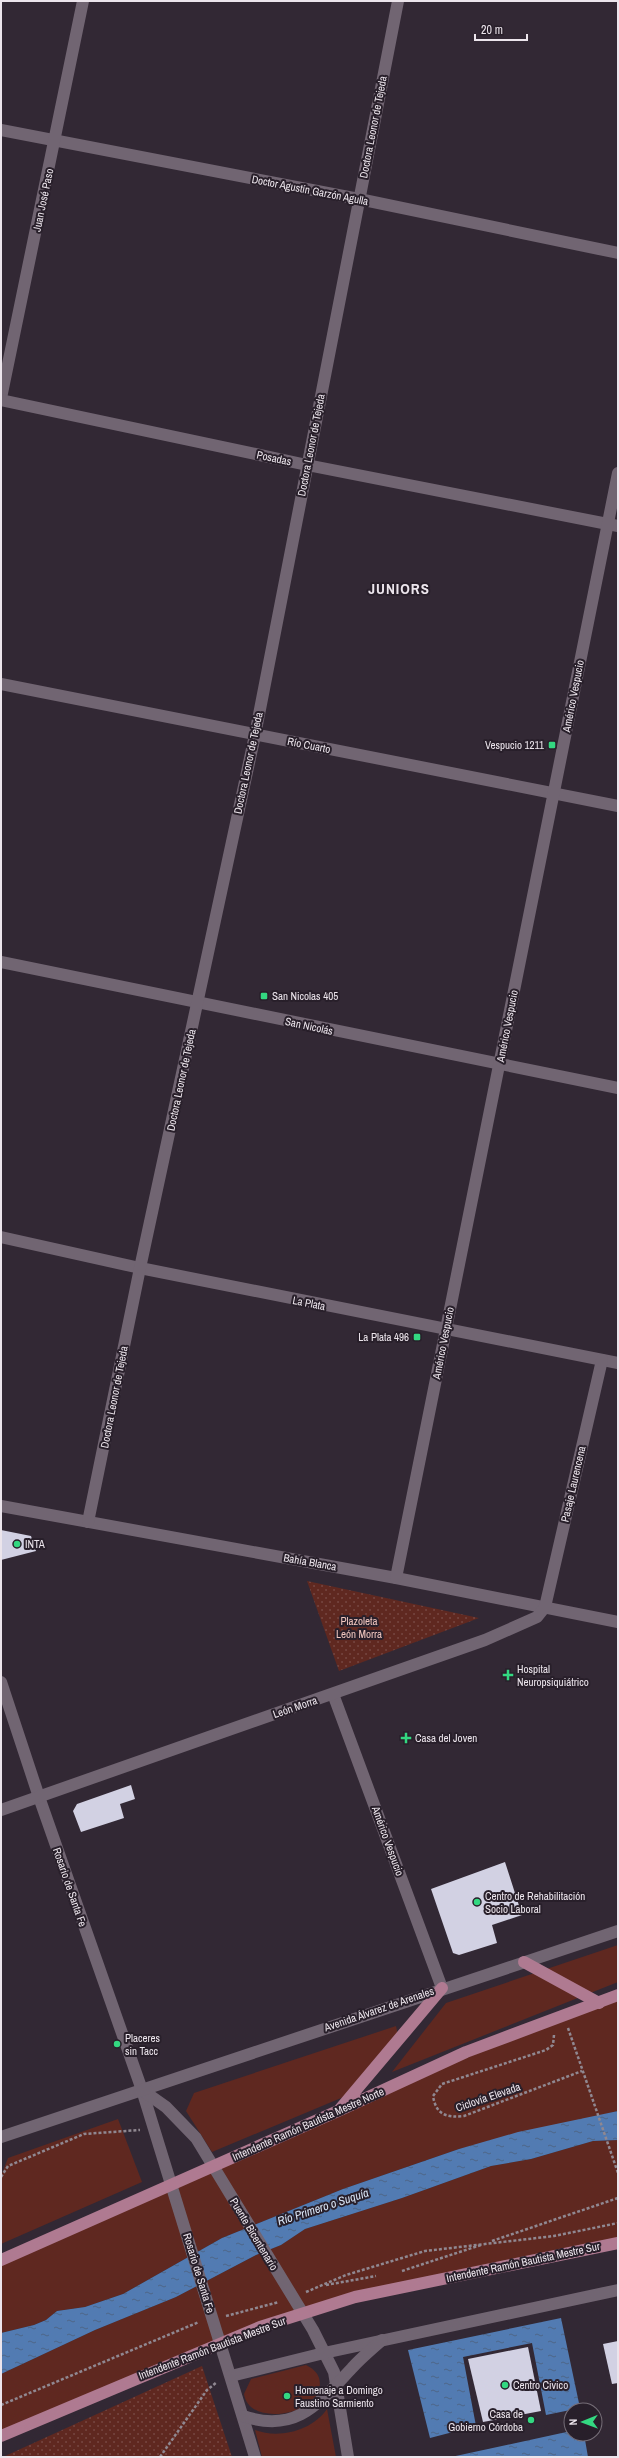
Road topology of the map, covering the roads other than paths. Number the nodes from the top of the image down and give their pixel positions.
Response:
1 (83, 1) edge
2 (398, 1) edge
3 (1, 130) edge
4 (55, 140) junction
5 (359, 199) junction
6 (618, 253) edge
7 (1, 399) edge
8 (307, 465) junction
9 (618, 473) edge
10 (613, 525) edge
11 (1, 684) edge
12 (255, 735) junction
13 (553, 793) junction
14 (618, 806) edge
15 (1, 962) edge
16 (198, 1003) junction
17 (499, 1065) junction
18 (618, 1088) edge
19 (1, 1237) edge
20 (140, 1268) junction
21 (445, 1330) junction
22 (602, 1360) junction
23 (618, 1363) edge
24 (1, 1506) edge
25 (88, 1522) junction
26 (396, 1578) junction
27 (545, 1607) junction
28 (618, 1622) edge
29 (1, 1682) edge
30 (333, 1694) junction
31 (38, 1797) junction
32 (1, 1810) edge
33 (618, 1931) edge
34 (524, 1962) junction
35 (442, 1988) junction
36 (618, 1995) edge
37 (598, 2002) junction
38 (142, 2090) junction
39 (338, 2111) junction
40 (1, 2137) edge
41 (618, 2243) edge
42 (1, 2260) edge
43 (618, 2290) edge
44 (382, 2340) junction
45 (324, 2353) junction
46 (229, 2371) junction
47 (335, 2386) junction
48 (243, 2416) junction
49 (1, 2436) edge
50 (255, 2457) edge
51 (348, 2457) edge

1 - 4 street, Juan José Paso
2 - 5 street, Doctora Leonor de Tejeda
3 - 4 street, Doctor Agustín Garzón Agulla
4 - 5 street, Doctor Agustín Garzón Agulla
4 - 7 street, Juan José Paso
5 - 6 street, Doctor Agustín Garzón Agulla
5 - 8 street, Doctora Leonor de Tejeda
7 - 8 street, Posadas
8 - 10 street, Posadas
8 - 12 street, Doctora Leonor de Tejeda
9 - 10 street, Américo Vespucio
10 - 13 street, Américo Vespucio
11 - 12 street, Río Cuarto
12 - 13 street, Río Cuarto
12 - 16 street, Doctora Leonor de Tejeda
13 - 14 street, Río Cuarto
13 - 17 street, Américo Vespucio
15 - 16 street, San Nicolás
16 - 17 street, San Nicolás
16 - 20 street, Doctora Leonor de Tejeda
17 - 18 street, San Nicolás
17 - 21 street, Américo Vespucio
19 - 20 street, La Plata
20 - 21 street, La Plata
20 - 25 street, Doctora Leonor de Tejeda
21 - 22 street, La Plata
21 - 26 street, Américo Vespucio
22 - 23 street, La Plata
22 - 27 street, Pasaje Laurencena
24 - 25 street, Bahía Blanca
25 - 26 street, Bahía Blanca
26 - 27 street, Bahía Blanca
27 - 28 street, Bahía Blanca
27 - 30 street, León Morra
29 - 31 street, Rosario de Santa Fe
30 - 31 street, León Morra
30 - 35 street, Américo Vespucio
31 - 32 street, León Morra
31 - 38 street, Rosario de Santa Fe
33 - 34 street, Avenida Álvarez de Arenales
34 - 35 street, Avenida Álvarez de Arenales
34 - 37 main road
35 - 38 street, Avenida Álvarez de Arenales
35 - 39 main road
36 - 37 main road, Intendente Ramón Bautista Mestre Norte
37 - 39 main road, Intendente Ramón Bautista Mestre Norte
38 - 40 street, Avenida Álvarez de Arenales
38 - 45 street, Puente Bicentenario
38 - 46 street, Rosario de Santa Fe
39 - 42 main road, Intendente Ramón Bautista Mestre Norte
41 - 49 main road, Intendente Ramón Bautista Mestre Sur
43 - 44 street
44 - 45 street
44 - 47 street
45 - 46 street
45 - 47 street
46 - 48 street, Rosario de Santa Fe
47 - 48 street
47 - 51 street
48 - 50 street, Rosario de Santa Fe

